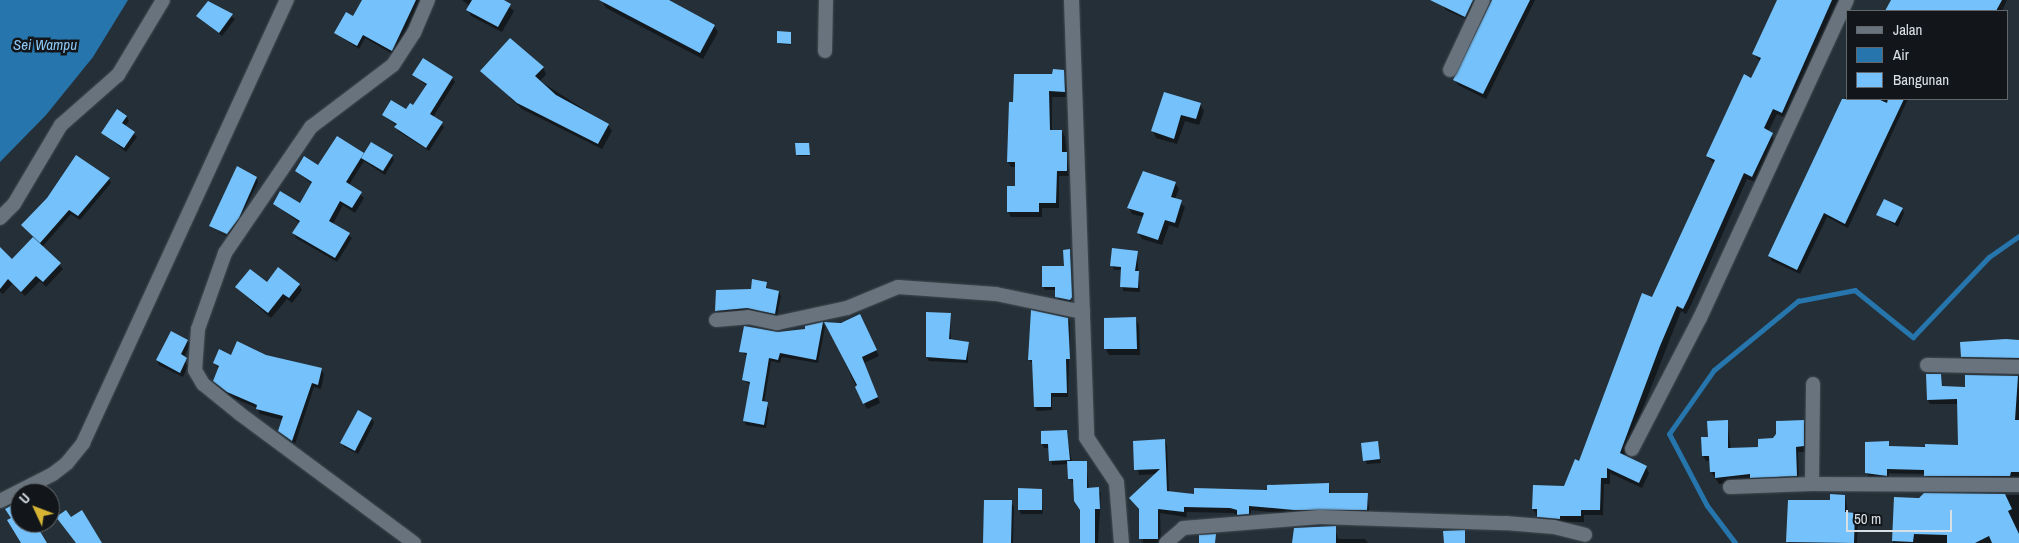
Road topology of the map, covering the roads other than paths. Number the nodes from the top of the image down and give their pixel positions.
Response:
1 (163, 0) edge
2 (287, 0) edge
3 (428, 0) edge
4 (826, 0) edge
5 (1071, 0) edge
6 (1483, 0) edge
7 (1847, 0) edge
8 (825, 51) dead end
9 (1450, 70) dead end
10 (0, 218) edge
11 (1083, 312) junction
12 (716, 320) dead end
13 (1927, 365) dead end
14 (2019, 367) edge
15 (1813, 384) dead end
16 (1632, 450) dead end
17 (1812, 484) junction
18 (2019, 485) edge
19 (1730, 487) dead end
20 (0, 501) edge
21 (1585, 535) dead end
22 (414, 543) edge
23 (1121, 543) edge
24 (1166, 543) edge

1 - 10 street
2 - 20 street
3 - 22 street
4 - 8 street
5 - 11 street
6 - 9 street
7 - 16 street
11 - 12 street
11 - 23 street
13 - 14 street
15 - 17 street
17 - 18 street
17 - 19 street
21 - 24 street

